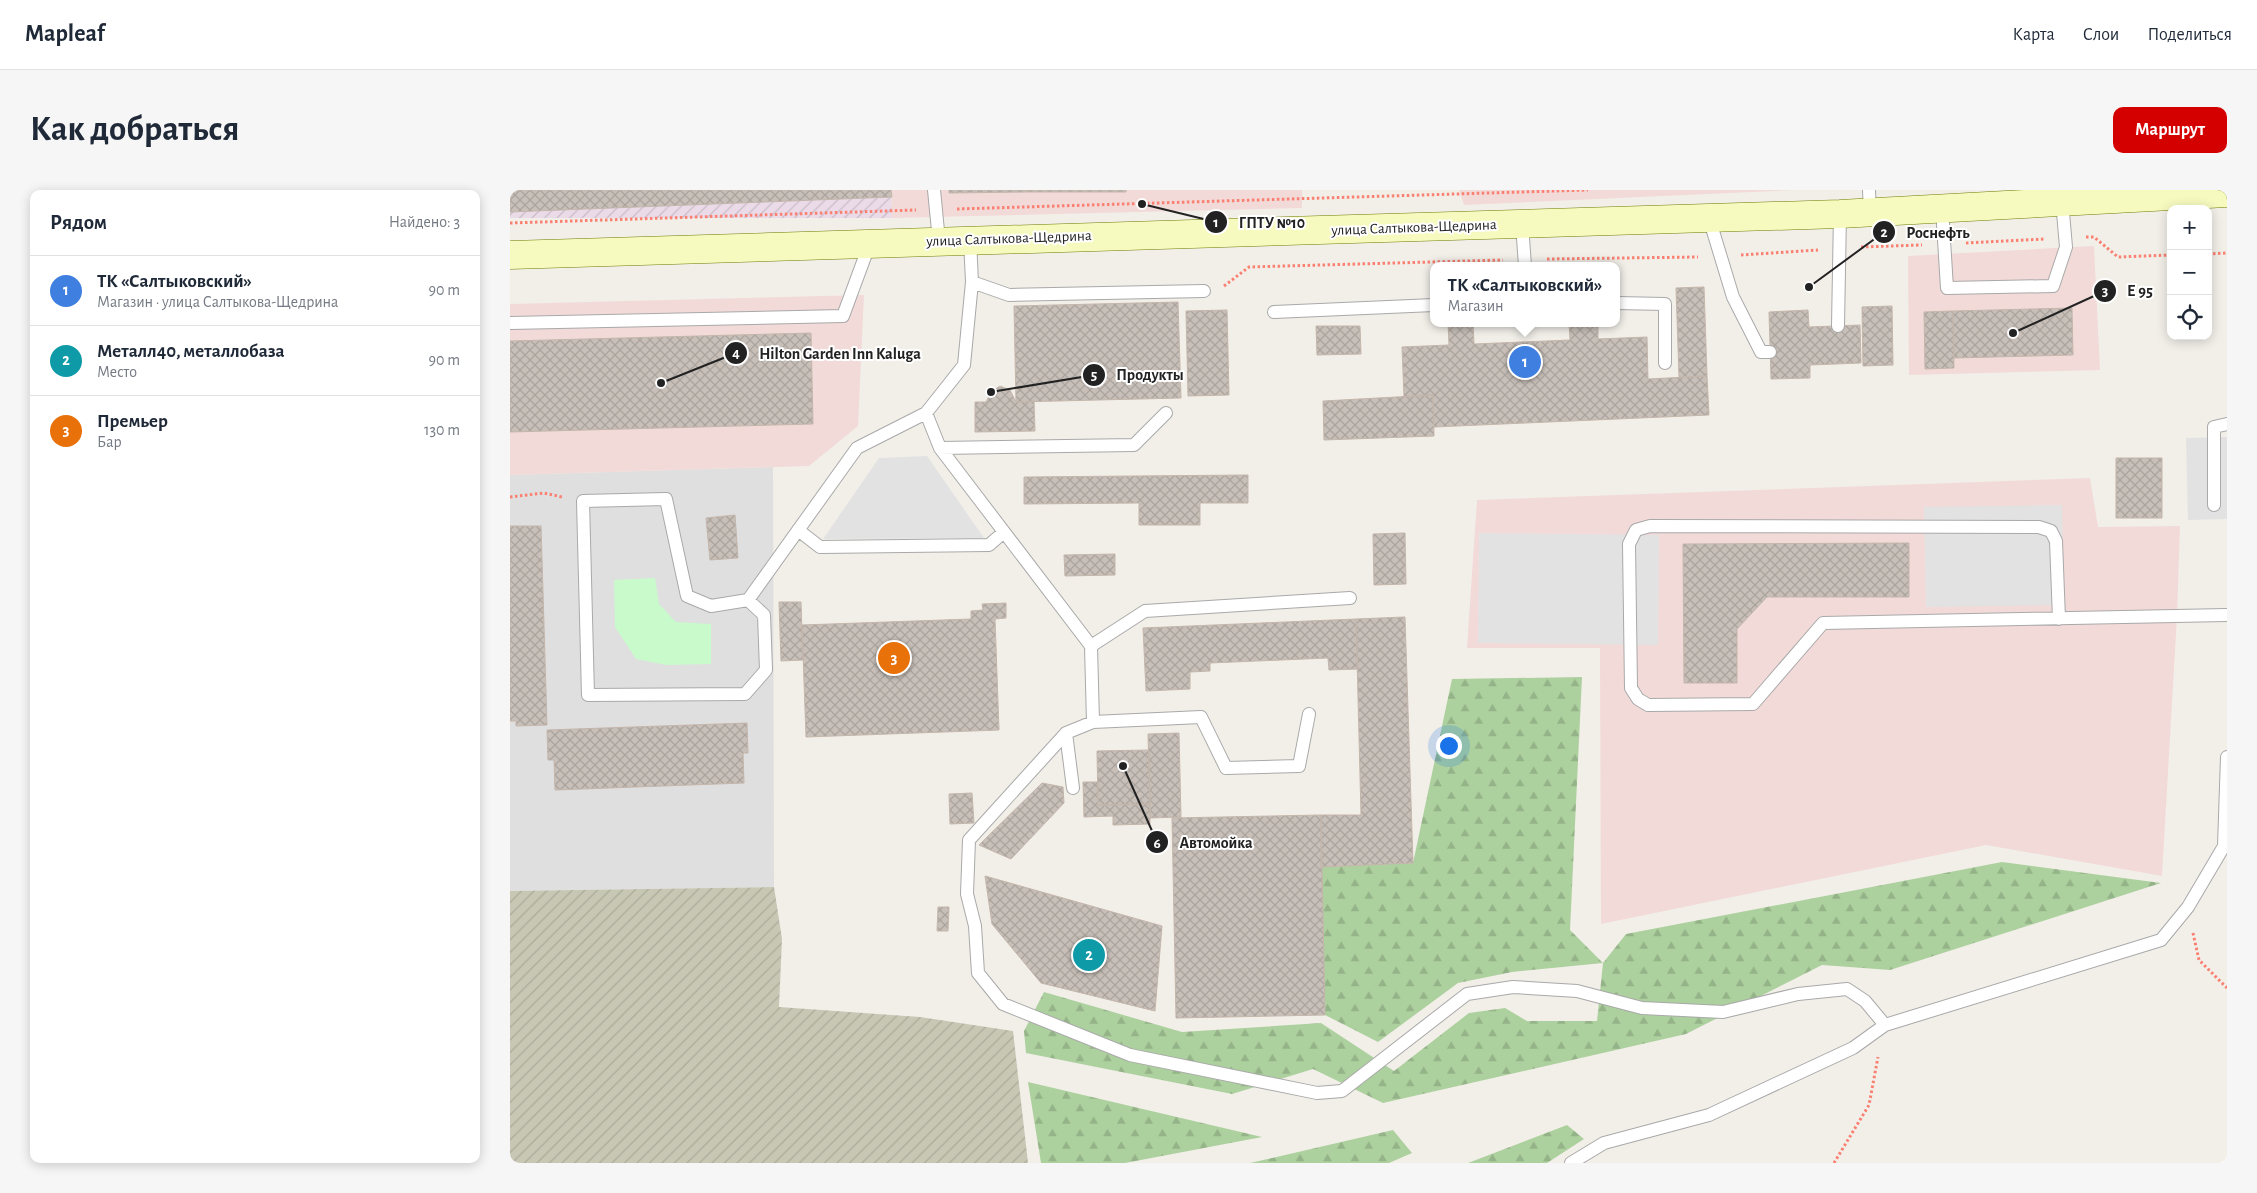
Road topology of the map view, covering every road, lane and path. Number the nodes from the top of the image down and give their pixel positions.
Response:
1 (934, 190) edge
2 (1588, 190) edge
3 (2176, 192) edge
4 (2227, 193) edge
5 (1870, 201) edge
6 (2062, 201) junction
7 (1942, 208) junction
8 (936, 210) junction
9 (1840, 214) junction
10 (1708, 218) junction
11 (510, 223) edge
12 (1522, 224) junction
13 (2066, 238) junction
14 (939, 240) junction
15 (970, 240) junction
16 (870, 243) junction
17 (1944, 244) junction
18 (1839, 248) junction
19 (2227, 253) edge
20 (2212, 254) edge
21 (2167, 255) edge
22 (510, 256) edge
23 (1720, 256) junction
24 (1525, 262) edge
25 (1553, 262) edge
26 (1430, 264) edge
27 (972, 282) junction
28 (1204, 291) joint
29 (1620, 303) edge
30 (1430, 305) edge
31 (1274, 312) dead end
32 (510, 323) edge
33 (1838, 326) dead end
34 (1770, 352) dead end
35 (1665, 363) dead end
36 (926, 413) junction
37 (1166, 414) dead end
38 (2227, 424) edge
39 (940, 448) junction
40 (510, 497) edge
41 (583, 501) junction
42 (2214, 506) dead end
43 (798, 530) junction
44 (1004, 532) junction
45 (1350, 598) dead end
46 (748, 600) junction
47 (2227, 615) edge
48 (2059, 619) junction
49 (1091, 646) junction
50 (1309, 714) dead end
51 (1094, 722) junction
52 (1066, 733) junction
53 (2227, 757) edge
54 (1073, 788) dead end
55 (2188, 907) junction
56 (2227, 988) edge
57 (1885, 1025) junction
58 (1571, 1163) edge
59 (1834, 1163) edge

1 - 8 lane
2 - 8 path
3 - 4 main road, улица Салтыкова-Щедрина
3 - 6 main road, улица Салтыкова-Щедрина
5 - 7 main road, улица Салтыкова-Щедрина
5 - 9 main road, улица Салтыкова-Щедрина
6 - 7 main road, улица Салтыкова-Щедрина
6 - 13 lane
7 - 17 lane
8 - 11 path
8 - 14 lane
9 - 10 main road, улица Салтыкова-Щедрина
9 - 18 lane
10 - 12 main road, улица Салтыкова-Щедрина
10 - 23 lane
12 - 15 main road, улица Салтыкова-Щедрина
12 - 24 lane
13 - 17 path
13 - 17 lane
13 - 21 path
14 - 15 main road, улица Салтыкова-Щедрина
14 - 16 main road, улица Салтыкова-Щедрина
15 - 27 lane
16 - 22 main road, улица Салтыкова-Щедрина
16 - 32 lane
17 - 18 path
18 - 23 path
18 - 33 lane
19 - 20 path
23 - 25 path
23 - 34 lane
26 - 28 path
27 - 28 lane
27 - 36 lane
29 - 35 lane
30 - 31 lane
36 - 39 lane
36 - 43 lane
37 - 39 lane
38 - 42 lane
39 - 44 lane
40 - 41 path
41 - 46 lane
41 - 46 lane
43 - 44 lane
43 - 46 lane
44 - 49 lane
45 - 49 lane
47 - 48 lane
48 - 48 lane
49 - 51 lane
50 - 51 lane
51 - 52 lane
52 - 54 lane
52 - 57 lane
53 - 55 lane
55 - 56 path
55 - 57 lane
57 - 58 lane
57 - 59 path

